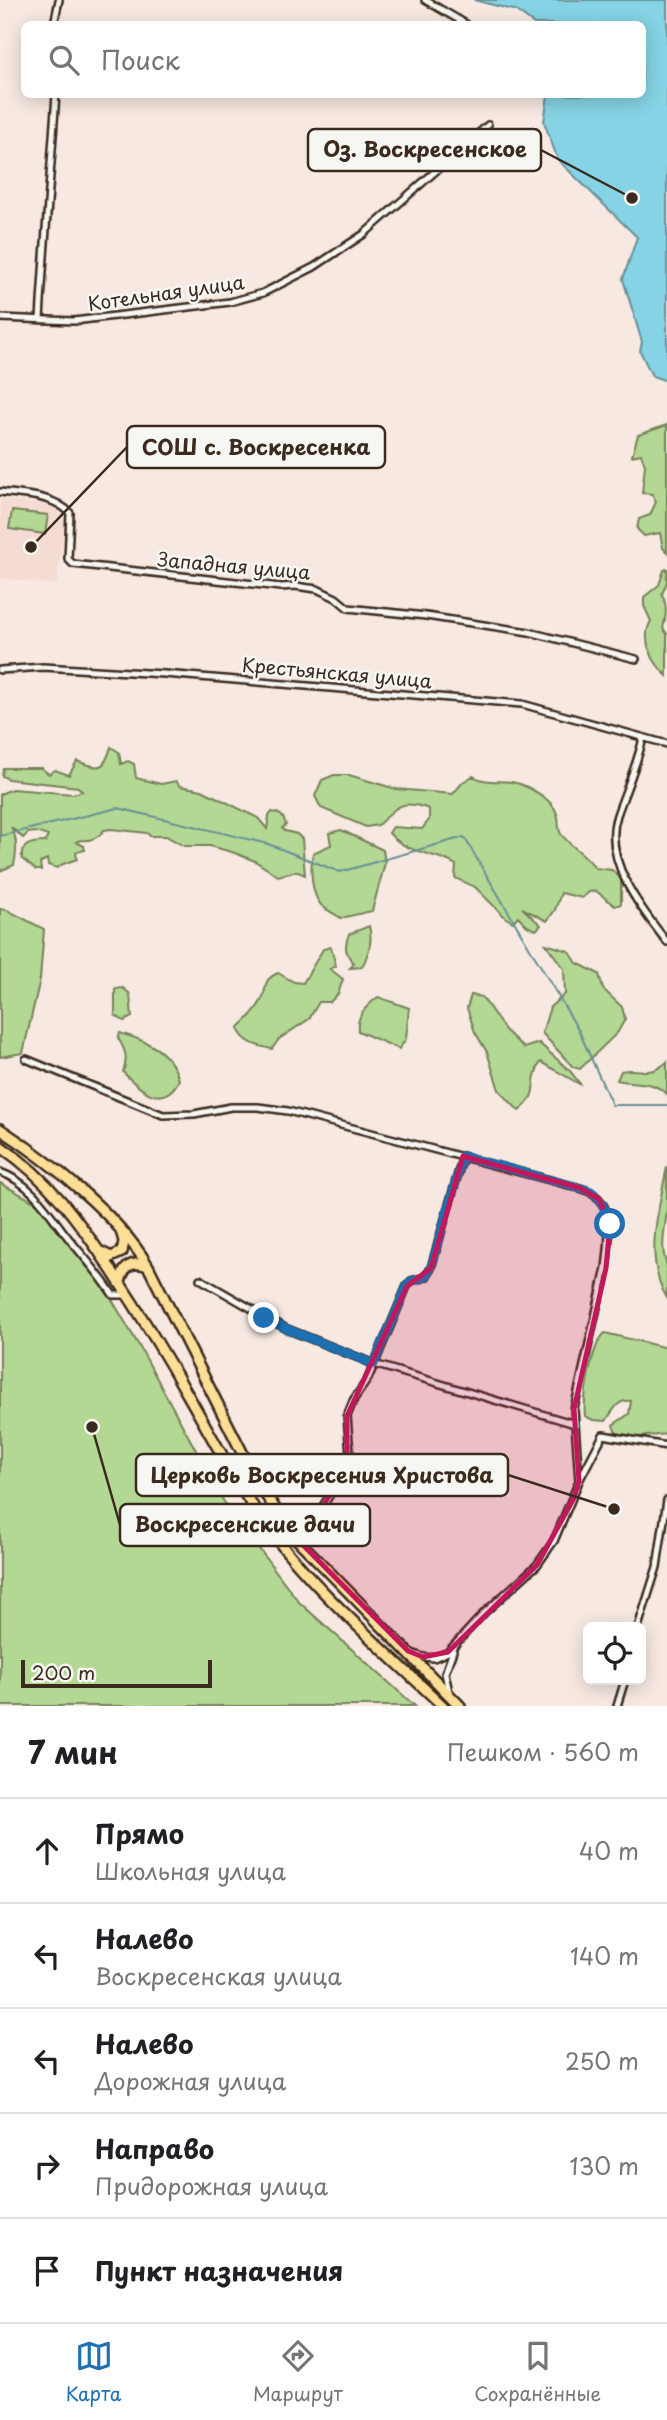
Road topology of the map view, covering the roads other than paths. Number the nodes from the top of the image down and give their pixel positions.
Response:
1 (59, 0) edge
2 (425, 0) edge
3 (55, 21) edge
4 (461, 21) edge
5 (56, 98) edge
6 (488, 125) dead end
7 (0, 317) edge
8 (40, 320) junction
9 (0, 492) edge
10 (636, 659) dead end
11 (0, 670) edge
12 (643, 738) junction
13 (667, 744) edge
14 (667, 942) edge
15 (26, 1059) dead end
16 (0, 1129) edge
17 (0, 1146) edge
18 (463, 1156) junction
19 (0, 1172) edge
20 (121, 1231) junction
21 (99, 1251) junction
22 (148, 1266) junction
23 (200, 1279) dead end
24 (120, 1282) junction
25 (128, 1295) junction
26 (374, 1364) junction
27 (576, 1424) junction
28 (667, 1446) edge
29 (579, 1481) junction
30 (667, 1504) edge
31 (293, 1535) junction
32 (640, 1622) edge
33 (456, 1645) junction
34 (408, 1651) junction
35 (623, 1685) edge
36 (451, 1696) junction
37 (443, 1706) edge
38 (460, 1706) edge
39 (617, 1706) edge

1 - 3 street
2 - 4 street
5 - 8 street
6 - 8 street, Котельная улица
7 - 8 street, Котельная улица
9 - 10 street, Западная улица
11 - 12 street, Крестьянская улица
12 - 13 street, Крестьянская улица
12 - 14 street
15 - 18 street
16 - 20 main road
17 - 21 main road
18 - 26 street
18 - 27 street
19 - 25 street
20 - 21 main road
20 - 22 main road
21 - 24 main road
22 - 24 main road
22 - 31 main road
23 - 26 street
24 - 25 main road
25 - 37 main road
26 - 27 street
26 - 31 street
27 - 29 street
28 - 29 street
29 - 33 street
30 - 32 street
31 - 34 main road
33 - 34 street
33 - 36 street
34 - 36 main road
35 - 39 street
36 - 38 main road

